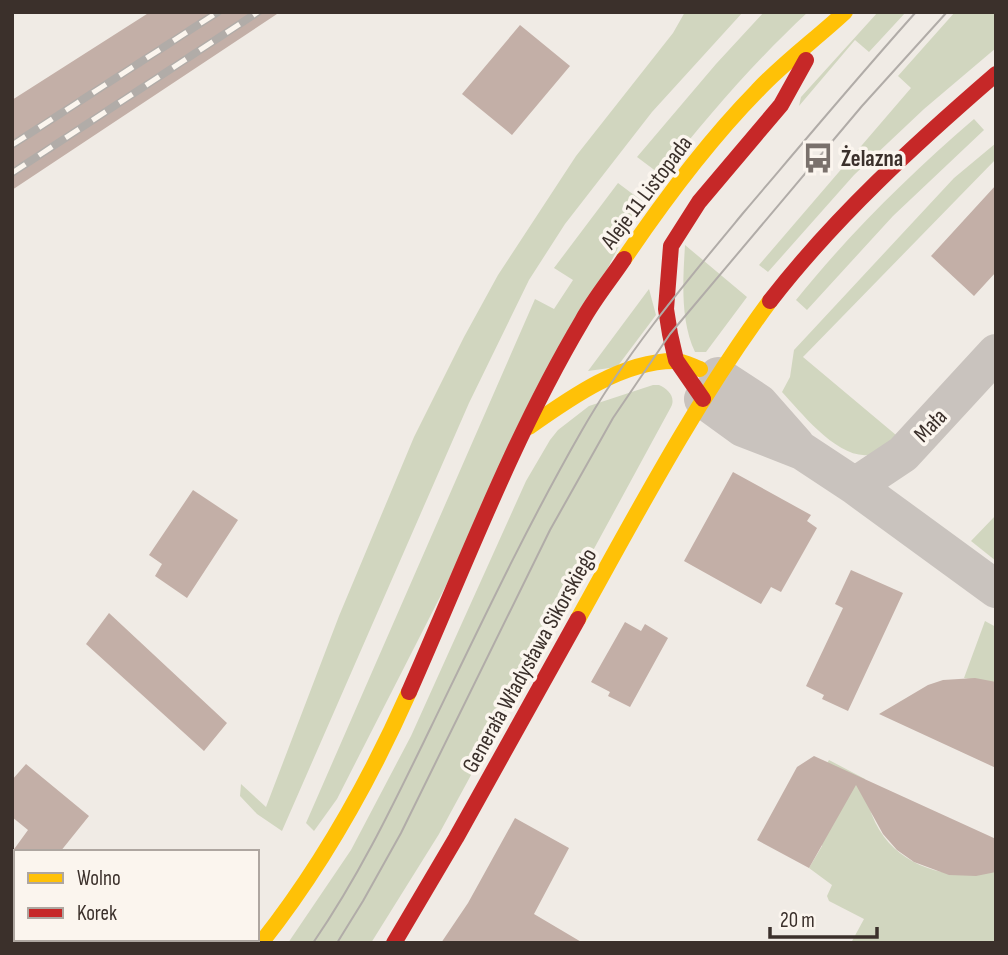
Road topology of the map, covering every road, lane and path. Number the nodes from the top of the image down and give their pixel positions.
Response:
1 (845, 12) edge
2 (821, 35) junction
3 (996, 75) edge
4 (996, 354) edge
5 (676, 360) junction
6 (710, 387) junction
7 (524, 430) junction
8 (855, 486) junction
9 (996, 589) edge
10 (261, 943) edge
11 (394, 943) edge

1 - 2 main road, Aleje 11 Listopada
2 - 5 main road
2 - 7 main road, Aleje 11 Listopada
3 - 6 main road
4 - 8 street, Mała
5 - 6 main road
5 - 6 main road
5 - 7 main road
6 - 8 street
6 - 11 main road, Generała Władysława Sikorskiego
7 - 10 main road
8 - 9 street

